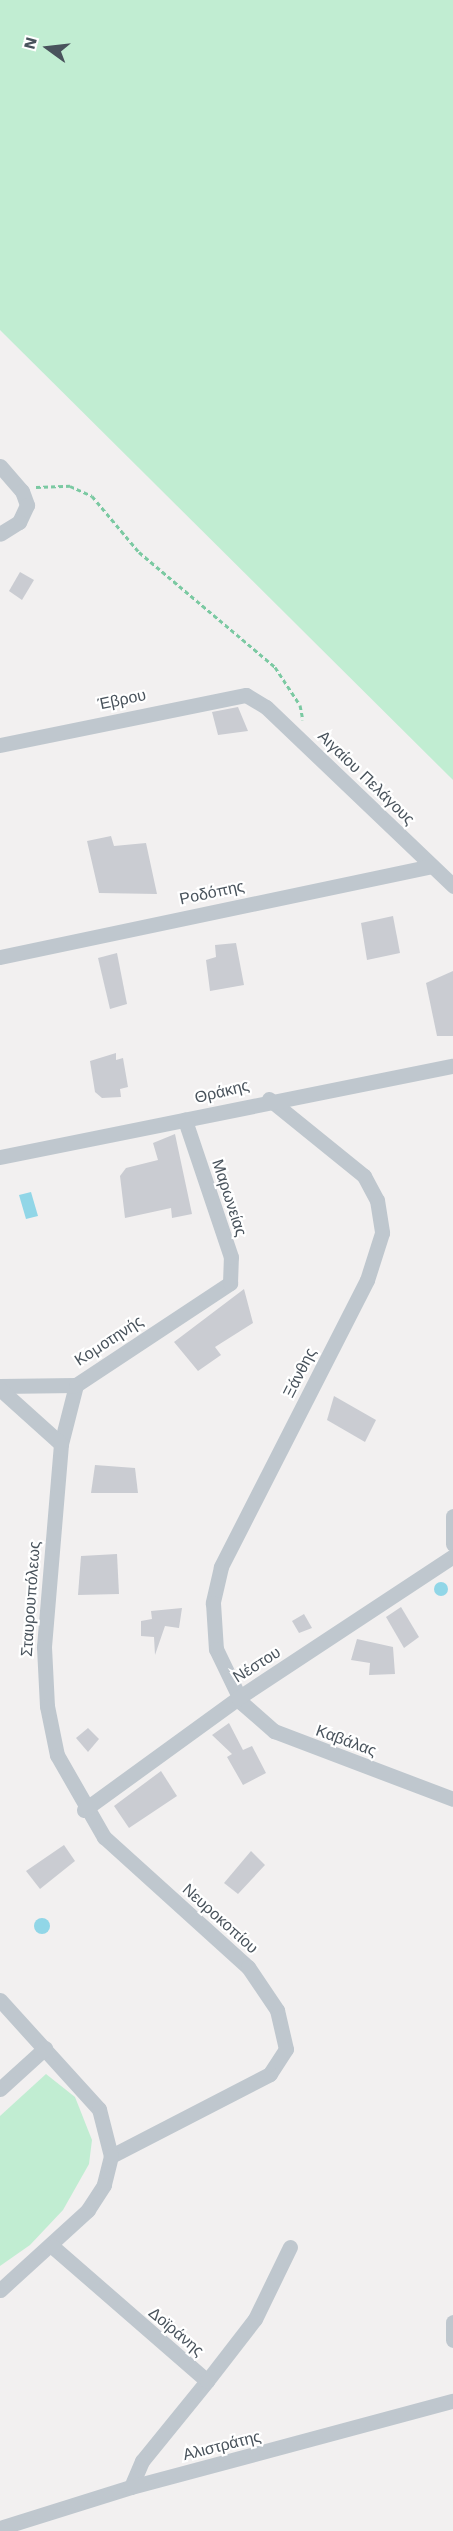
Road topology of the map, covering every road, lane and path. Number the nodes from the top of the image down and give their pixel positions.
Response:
1 (0, 466) edge
2 (25, 498) junction
3 (0, 534) edge
4 (252, 698) joint
5 (0, 745) edge
6 (308, 747) junction
7 (432, 866) junction
8 (453, 886) edge
9 (0, 957) edge
10 (453, 1066) edge
11 (269, 1100) junction
12 (185, 1120) junction
13 (0, 1157) edge
14 (227, 1287) joint
15 (76, 1385) junction
16 (0, 1388) edge
17 (62, 1444) junction
18 (453, 1516) edge
19 (453, 1544) edge
20 (453, 1556) edge
21 (238, 1698) junction
22 (453, 1799) edge
23 (84, 1810) junction
24 (0, 2000) edge
25 (45, 2048) junction
26 (0, 2089) edge
27 (111, 2156) junction
28 (53, 2247) junction
29 (290, 2247) dead end
30 (0, 2290) edge
31 (453, 2322) edge
32 (453, 2340) edge
33 (207, 2381) junction
34 (453, 2401) edge
35 (131, 2487) junction
36 (0, 2528) edge

1 - 2 street
2 - 3 street
2 - 6 path
4 - 5 street, Έβρου
4 - 6 street, Αιγαίου Πελάγους
6 - 7 street, Αιγαίου Πελάγους
7 - 8 street, Αιγαίου Πελάγους
7 - 9 street, Ροδόπης
10 - 11 street, Θράκης
11 - 12 street, Θράκης
11 - 21 street, Ξάνθης
12 - 13 street, Θράκης
12 - 14 street, Μαρωνείας
14 - 15 street, Κομοτηνής
15 - 16 street, Κομοτηνής
15 - 17 street, Σταυρουπόλεως
16 - 17 street, Κομοτηνής
17 - 23 street, Σταυρουπόλεως
18 - 19 street
20 - 21 street, Νέστου
21 - 22 street, Καβάλας
21 - 23 street, Νέστου
23 - 27 street, Νευροκοπίου
24 - 25 street
25 - 26 street
25 - 27 street
27 - 28 street
28 - 30 street
28 - 33 street, Δοϊράνης
29 - 33 street
31 - 32 street
33 - 35 street, Δοϊράνης
34 - 35 street, Αλιστράτης
35 - 36 street, Αλιστράτης

